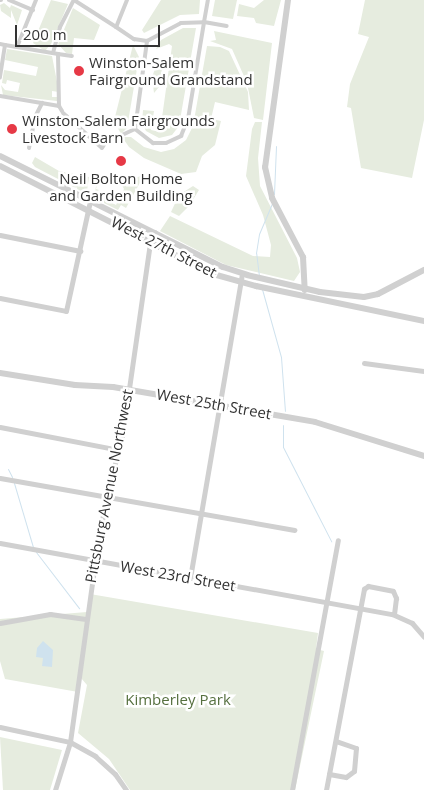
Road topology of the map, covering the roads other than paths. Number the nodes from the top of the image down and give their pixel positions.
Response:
1 (9, 0) edge
2 (36, 0) edge
3 (74, 0) edge
4 (127, 0) edge
5 (208, 0) edge
6 (288, 0) edge
7 (33, 10) junction
8 (204, 22) junction
9 (227, 26) dead end
10 (116, 27) junction
11 (147, 41) junction
12 (0, 44) edge
13 (6, 45) junction
14 (18, 47) junction
15 (56, 54) junction
16 (72, 56) dead end
17 (0, 78) edge
18 (0, 96) edge
19 (42, 103) junction
20 (59, 106) junction
21 (64, 113) junction
22 (74, 120) junction
23 (135, 129) junction
24 (29, 148) dead end
25 (0, 156) edge
26 (0, 166) edge
27 (90, 201) junction
28 (88, 208) junction
29 (155, 232) junction
30 (0, 235) edge
31 (150, 242) junction
32 (80, 251) junction
33 (424, 270) edge
34 (242, 273) junction
35 (240, 282) junction
36 (305, 292) junction
37 (0, 298) edge
38 (424, 321) edge
39 (364, 363) dead end
40 (424, 371) edge
41 (0, 373) edge
42 (128, 389) junction
43 (221, 407) junction
44 (0, 427) edge
45 (120, 450) junction
46 (424, 456) edge
47 (0, 478) edge
48 (106, 497) junction
49 (201, 514) junction
50 (294, 530) dead end
51 (338, 540) dead end
52 (0, 543) edge
53 (95, 561) junction
54 (190, 578) junction
55 (326, 602) junction
56 (359, 608) junction
57 (394, 614) junction
58 (86, 619) junction
59 (0, 623) edge
60 (424, 637) edge
61 (0, 727) edge
62 (336, 741) junction
63 (70, 742) junction
64 (329, 774) junction
65 (55, 790) edge
66 (126, 790) edge
67 (292, 790) edge
68 (326, 790) edge

1 - 7 street
2 - 7 street
3 - 10 street
3 - 15 street
4 - 10 street
5 - 8 street
6 - 36 street
7 - 14 street
8 - 9 street
8 - 11 street
8 - 23 street
10 - 11 street
11 - 23 street
12 - 13 street
13 - 14 street
13 - 17 street
14 - 15 street
15 - 16 street
15 - 20 street
18 - 19 street
19 - 20 street
19 - 24 street
20 - 21 street
21 - 22 street
21 - 22 street
22 - 23 street
25 - 27 street, West 27th Street
26 - 28 street, West 27th Street
27 - 28 street
27 - 29 street, West 27th Street
28 - 31 street, West 27th Street
28 - 32 street
29 - 31 street, Pittsburg Avenue Northwest
29 - 34 street, West 27th Street
30 - 32 street
31 - 35 street, West 27th Street
31 - 42 street, Pittsburg Avenue Northwest
32 - 37 street
33 - 36 street
34 - 35 street
34 - 36 street, West 27th Street
35 - 36 street, West 27th Street
35 - 43 street
36 - 38 street, West 27th Street
39 - 40 street
41 - 42 street, West 25th Street
42 - 43 street, West 25th Street
42 - 45 street, Pittsburg Avenue Northwest
43 - 46 street, West 25th Street
43 - 49 street
44 - 45 street
45 - 48 street, Pittsburg Avenue Northwest
47 - 48 street
48 - 49 street
48 - 53 street, Pittsburg Avenue Northwest
49 - 50 street
49 - 54 street
51 - 55 street
52 - 53 street, West 23rd Street
53 - 54 street, West 23rd Street
53 - 58 street, Pittsburg Avenue Northwest
54 - 55 street, West 23rd Street
55 - 56 street, West 23rd Street
55 - 67 street
56 - 57 street, West 23rd Street
56 - 57 street
56 - 62 street
57 - 60 street
58 - 59 street
58 - 63 street, Pittsburg Avenue Northwest
61 - 63 street
62 - 64 street
62 - 64 street
63 - 65 street, Pittsburg Avenue Northwest
63 - 66 street
64 - 68 street

